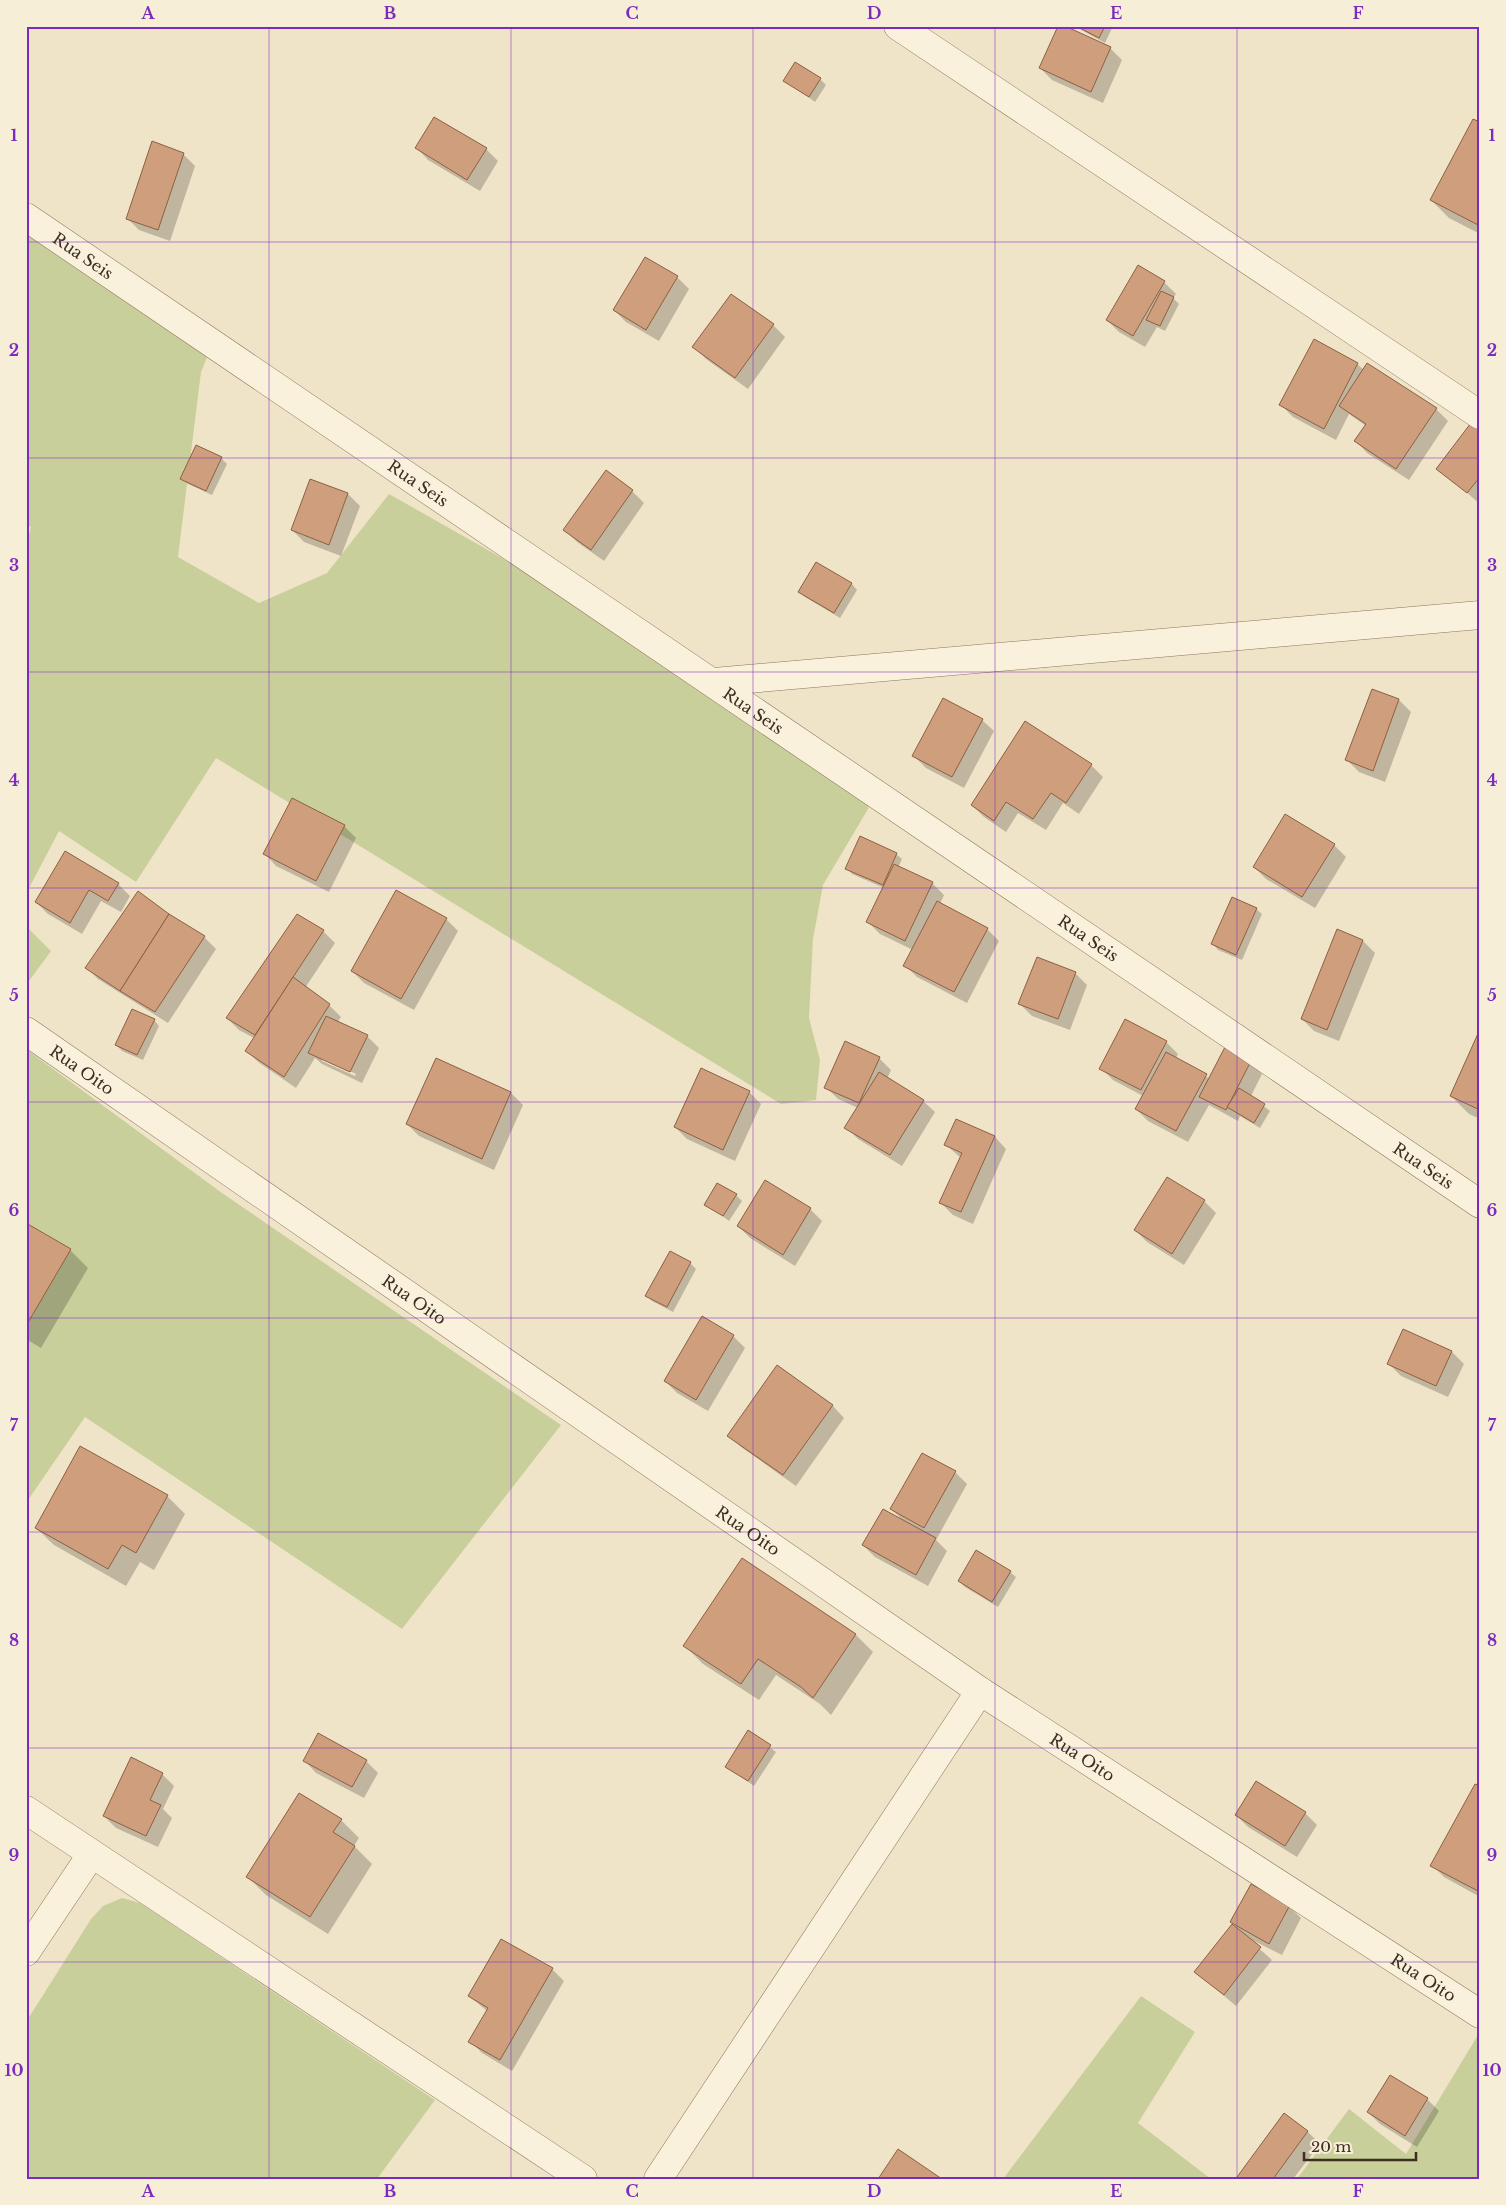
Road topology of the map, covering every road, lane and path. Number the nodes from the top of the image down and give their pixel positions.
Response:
1 (898, 26) edge
2 (26, 217) edge
3 (1480, 415) edge
4 (1480, 615) edge
5 (714, 682) junction
6 (26, 1031) edge
7 (1480, 1204) edge
8 (980, 1691) junction
9 (26, 1810) edge
10 (90, 1854) junction
11 (26, 1952) edge
12 (1480, 2014) edge
13 (583, 2179) edge
14 (658, 2179) edge

1 - 3 street
2 - 5 street, Rua Seis
4 - 5 street
5 - 7 street, Rua Seis
6 - 8 street, Rua Oito
8 - 12 street, Rua Oito
8 - 14 street
9 - 10 street
10 - 11 street
10 - 13 street

